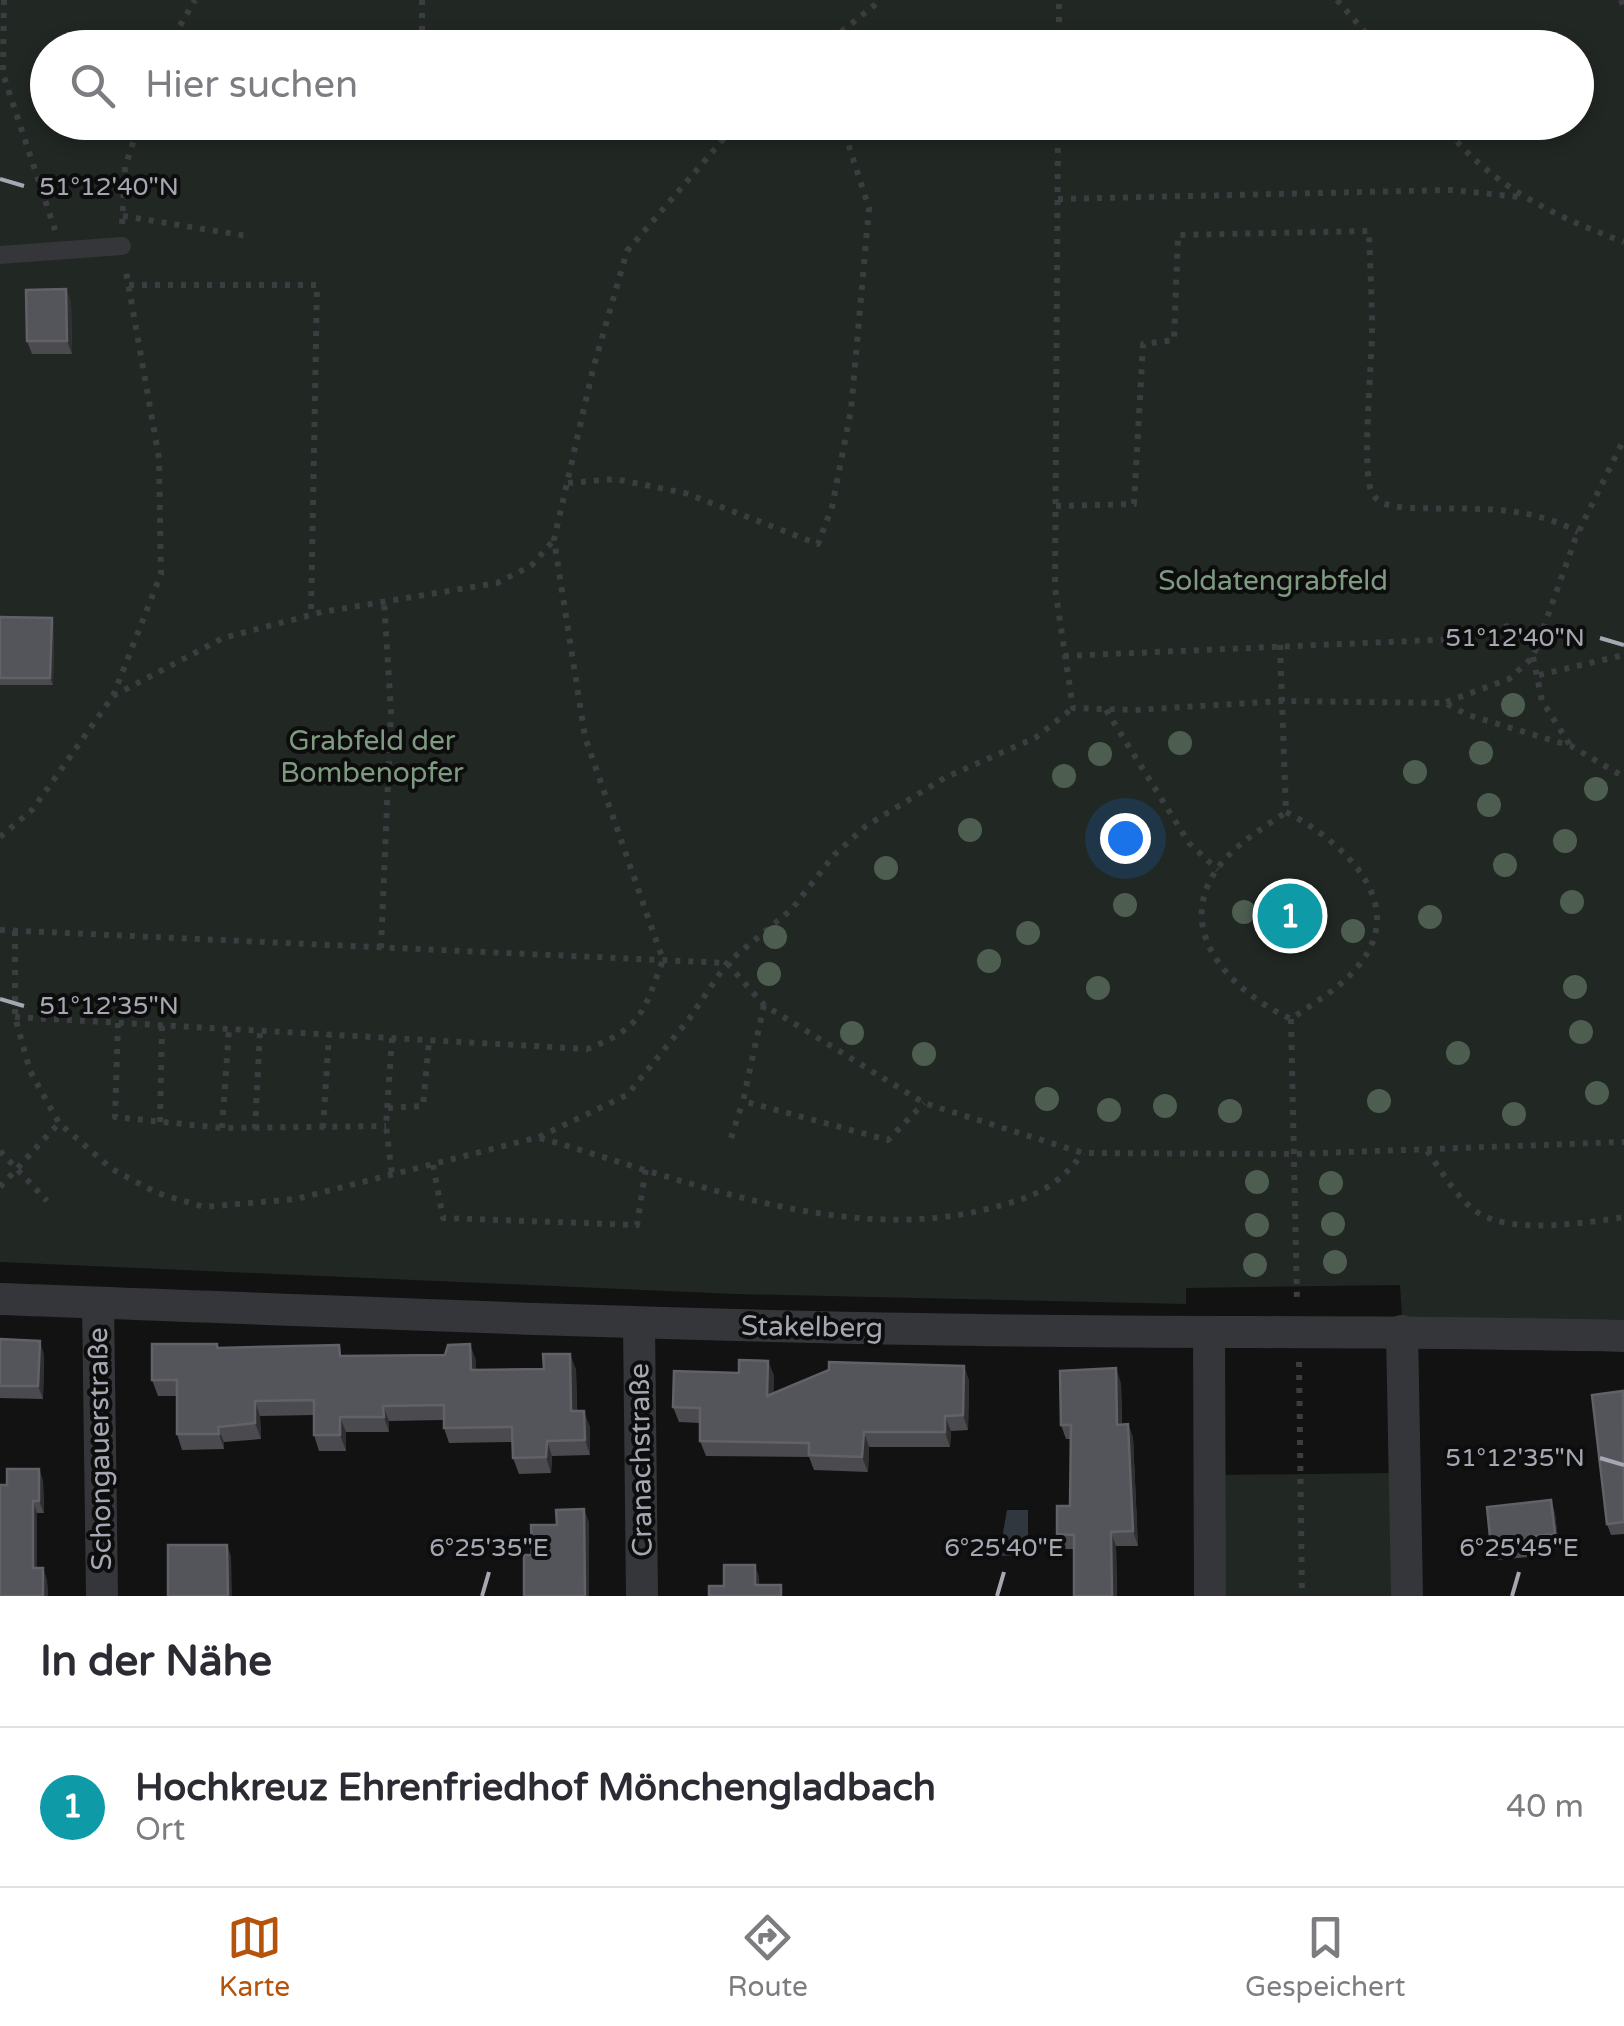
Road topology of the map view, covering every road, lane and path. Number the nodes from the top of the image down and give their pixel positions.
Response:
1 (4, 0) edge
2 (195, 0) edge
3 (422, 0) edge
4 (880, 0) edge
5 (1059, 0) edge
6 (1338, 0) edge
7 (1621, 0) edge
8 (1624, 8) edge
9 (178, 30) edge
10 (422, 30) edge
11 (843, 30) edge
12 (1059, 30) edge
13 (1364, 30) edge
14 (134, 140) edge
15 (723, 140) edge
16 (846, 140) edge
17 (1058, 140) edge
18 (1454, 140) edge
19 (1520, 197) junction
20 (1058, 199) junction
21 (123, 216) junction
22 (247, 236) dead end
23 (1624, 242) edge
24 (122, 246) junction
25 (62, 250) junction
26 (0, 255) edge
27 (128, 285) junction
28 (1624, 438) edge
29 (568, 484) junction
30 (1056, 506) junction
31 (1578, 532) junction
32 (554, 540) junction
33 (384, 602) junction
34 (310, 615) junction
35 (1540, 633) junction
36 (1280, 644) junction
37 (1064, 656) junction
38 (1624, 656) edge
39 (1533, 657) junction
40 (1539, 675) junction
41 (114, 696) junction
42 (1284, 701) junction
43 (1445, 702) junction
44 (1073, 708) junction
45 (1106, 709) junction
46 (1571, 746) junction
47 (1624, 777) edge
48 (1286, 812) junction
49 (0, 837) edge
50 (1218, 870) junction
51 (0, 930) edge
52 (15, 931) junction
53 (381, 948) junction
54 (663, 960) junction
55 (728, 962) junction
56 (764, 1005) junction
57 (15, 1017) junction
58 (1292, 1018) junction
59 (118, 1023) junction
60 (162, 1025) junction
61 (228, 1029) junction
62 (260, 1031) junction
63 (328, 1035) junction
64 (392, 1038) junction
65 (429, 1040) junction
66 (743, 1101) junction
67 (924, 1103) junction
68 (388, 1108) junction
69 (160, 1122) junction
70 (58, 1123) junction
71 (386, 1126) junction
72 (222, 1128) junction
73 (254, 1129) junction
74 (323, 1129) junction
75 (539, 1138) junction
76 (730, 1138) dead end
77 (1624, 1142) edge
78 (0, 1150) edge
79 (1426, 1150) junction
80 (1083, 1153) junction
81 (1294, 1154) junction
82 (433, 1164) junction
83 (646, 1168) junction
84 (18, 1170) junction
85 (392, 1175) junction
86 (0, 1187) edge
87 (47, 1201) dead end
88 (1624, 1218) edge
89 (0, 1300) edge
90 (98, 1303) junction
91 (639, 1323) junction
92 (1402, 1331) junction
93 (1209, 1332) junction
94 (1298, 1332) junction
95 (1624, 1336) edge
96 (102, 1596) edge
97 (642, 1596) edge
98 (1210, 1596) edge
99 (1302, 1596) edge
100 (1407, 1596) edge

1 - 25 path
2 - 9 path
3 - 10 path
4 - 11 path
5 - 12 path
6 - 13 path
7 - 8 path
14 - 21 path
15 - 29 path
16 - 29 path
17 - 20 path
18 - 19 path
19 - 20 path
19 - 23 path
20 - 30 path
21 - 22 path
21 - 24 path
24 - 25 lane
24 - 27 path
25 - 26 lane
27 - 34 path
27 - 41 path
28 - 31 path
29 - 32 path
30 - 31 path
30 - 37 path
31 - 35 path
32 - 33 path
32 - 54 path
33 - 34 path
33 - 53 path
34 - 41 path
35 - 36 path
35 - 39 path
36 - 37 path
36 - 42 path
37 - 44 path
38 - 40 path
39 - 40 path
39 - 43 path
40 - 46 path
41 - 49 path
42 - 43 path
42 - 45 path
42 - 48 path
43 - 46 path
44 - 45 path
44 - 55 path
45 - 50 path
46 - 47 path
48 - 50 path
48 - 58 path
50 - 58 path
51 - 52 path
52 - 53 path
52 - 57 path
53 - 54 path
54 - 55 path
54 - 65 path
55 - 56 path
55 - 75 path
56 - 66 path
56 - 67 path
57 - 59 path
57 - 70 path
58 - 81 path
59 - 60 path
59 - 69 path
60 - 61 path
60 - 69 path
61 - 62 path
61 - 72 path
62 - 63 path
62 - 73 path
63 - 64 path
63 - 74 path
64 - 65 path
64 - 68 path
65 - 68 path
66 - 67 path
66 - 76 path
67 - 80 path
68 - 71 path
69 - 72 path
70 - 84 path
70 - 85 path
71 - 74 path
71 - 85 path
72 - 73 path
73 - 74 path
75 - 82 path
75 - 83 path
77 - 79 path
78 - 84 path
79 - 81 path
79 - 88 path
80 - 81 path
80 - 83 path
81 - 94 path
82 - 83 path
82 - 85 path
84 - 86 path
84 - 87 path
89 - 90 street, Stakelberg
90 - 91 street, Stakelberg
90 - 96 street, Schongauerstraße
91 - 93 street, Stakelberg
91 - 97 street, Cranachstraße
92 - 94 street, Stakelberg
92 - 95 street, Stakelberg
92 - 100 street
93 - 94 street, Stakelberg
93 - 98 street
94 - 99 path

